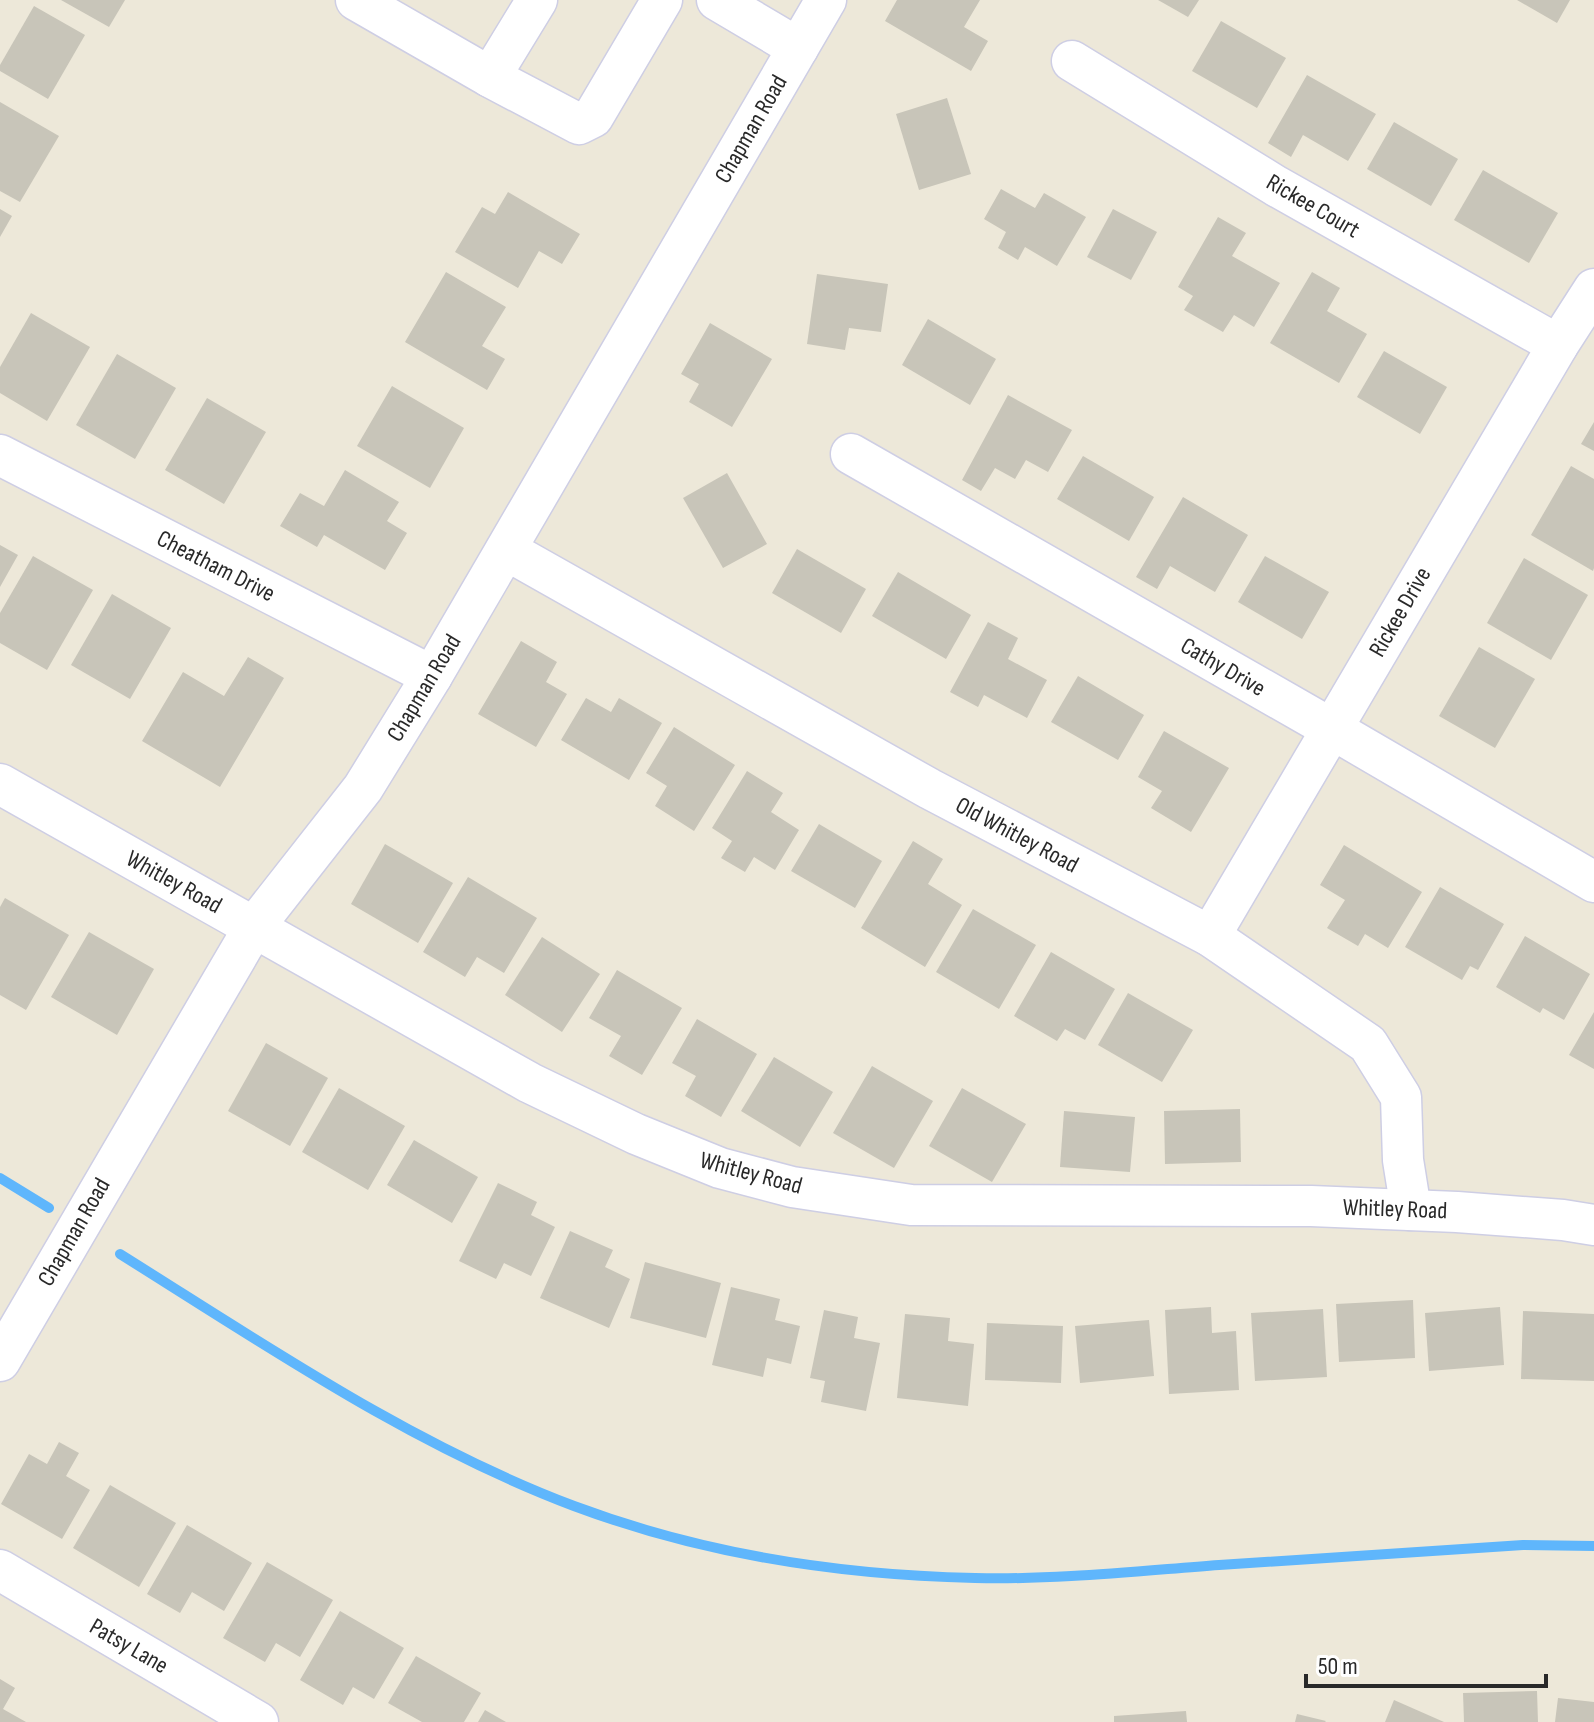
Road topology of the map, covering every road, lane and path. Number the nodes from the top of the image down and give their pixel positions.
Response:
1 (356, 0) edge
2 (537, 0) edge
3 (662, 0) edge
4 (717, 0) edge
5 (826, 0) edge
6 (798, 48) junction
7 (1072, 61) dead end
8 (490, 77) junction
9 (1594, 289) edge
10 (1558, 345) junction
11 (851, 454) dead end
12 (0, 455) edge
13 (506, 550) junction
14 (432, 676) junction
15 (1332, 729) junction
16 (0, 784) edge
17 (1594, 882) edge
18 (254, 927) junction
19 (1210, 936) junction
20 (1411, 1210) junction
21 (1594, 1225) edge
22 (0, 1361) edge
23 (0, 1570) edge
24 (258, 1722) edge

1 - 8 street
2 - 8 street
3 - 8 street
4 - 6 street
5 - 6 street, Chapman Road
6 - 13 street, Chapman Road
7 - 10 street, Rickee Court
9 - 10 street, Rickee Drive
10 - 15 street, Rickee Drive
11 - 15 street, Cathy Drive
12 - 14 street, Cheatham Drive
13 - 14 street, Chapman Road
13 - 19 street, Old Whitley Road
14 - 18 street, Chapman Road
15 - 17 street, Cathy Drive
15 - 19 street, Rickee Drive
16 - 18 street, Whitley Road
18 - 20 street, Whitley Road
18 - 22 street, Chapman Road
19 - 20 street, Old Whitley Road
20 - 21 street, Whitley Road
23 - 24 street, Patsy Lane

